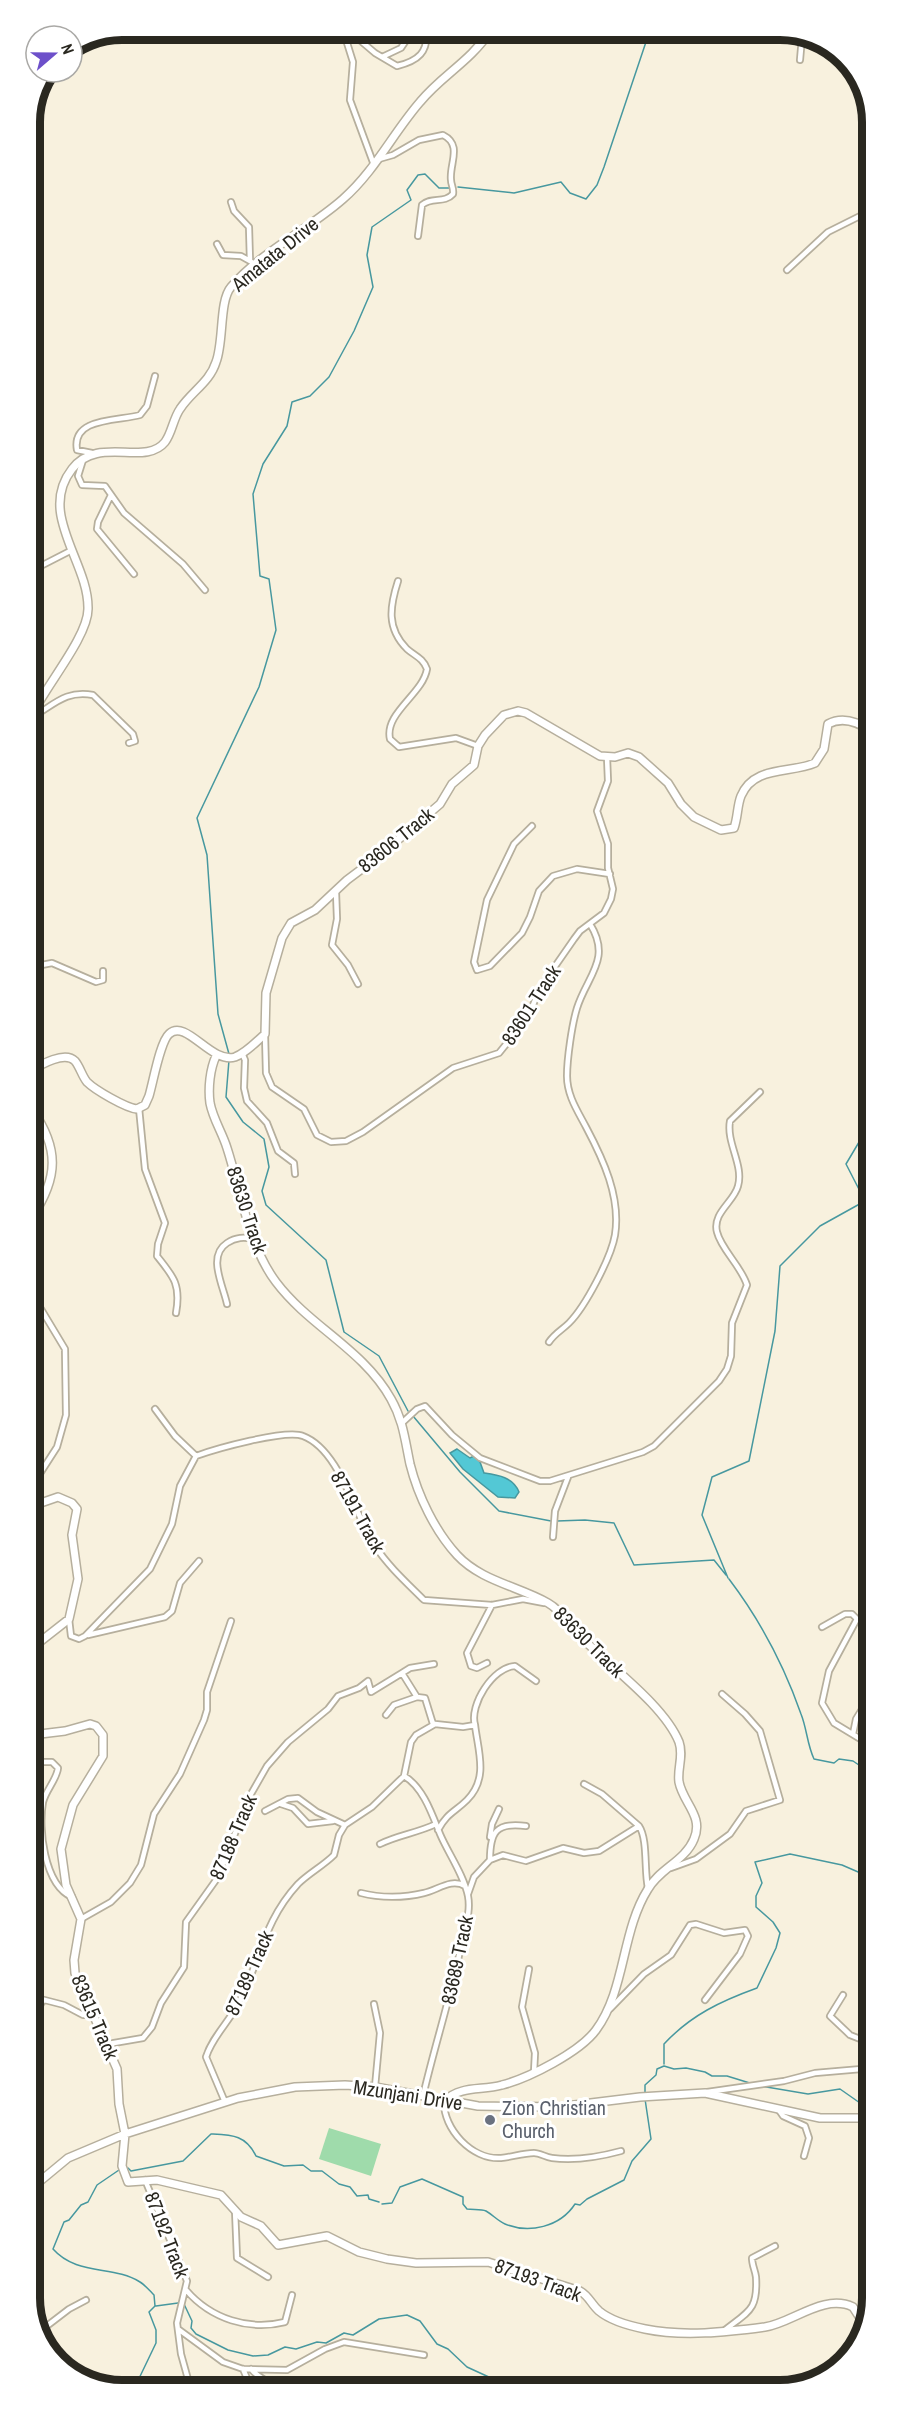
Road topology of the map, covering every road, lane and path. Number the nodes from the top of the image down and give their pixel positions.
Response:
1 (346, 41) edge
2 (362, 41) edge
3 (406, 41) edge
4 (427, 41) edge
5 (482, 41) edge
6 (801, 43) edge
7 (382, 57) junction
8 (800, 60) dead end
9 (376, 162) junction
10 (231, 202) dead end
11 (862, 214) edge
12 (418, 236) dead end
13 (217, 244) dead end
14 (253, 263) junction
15 (787, 270) dead end
16 (155, 376) dead end
17 (92, 453) junction
18 (83, 458) junction
19 (111, 495) junction
20 (70, 551) junction
21 (41, 567) edge
22 (134, 574) dead end
23 (398, 581) dead end
24 (205, 590) dead end
25 (41, 701) edge
26 (41, 710) edge
27 (862, 726) edge
28 (129, 743) dead end
29 (478, 746) junction
30 (607, 757) junction
31 (532, 826) dead end
32 (610, 874) junction
33 (336, 889) junction
34 (590, 924) junction
35 (41, 965) edge
36 (104, 971) dead end
37 (358, 984) dead end
38 (265, 1034) junction
39 (242, 1053) junction
40 (216, 1056) junction
41 (41, 1067) edge
42 (760, 1092) dead end
43 (139, 1108) junction
44 (41, 1124) edge
45 (295, 1174) dead end
46 (41, 1199) edge
47 (254, 1239) junction
48 (227, 1304) dead end
49 (41, 1309) dead end
50 (176, 1313) dead end
51 (549, 1342) dead end
52 (155, 1409) dead end
53 (403, 1422) junction
54 (196, 1456) junction
55 (41, 1472) edge
56 (568, 1477) junction
57 (41, 1503) edge
58 (553, 1537) dead end
59 (199, 1561) dead end
60 (550, 1604) junction
61 (492, 1605) junction
62 (69, 1619) junction
63 (231, 1622) dead end
64 (822, 1627) dead end
65 (85, 1636) junction
66 (41, 1641) edge
67 (487, 1663) dead end
68 (434, 1664) dead end
69 (402, 1673) junction
70 (536, 1681) dead end
71 (722, 1694) dead end
72 (417, 1697) junction
73 (862, 1709) edge
74 (386, 1715) dead end
75 (433, 1724) junction
76 (476, 1725) junction
77 (41, 1734) edge
78 (853, 1734) junction
79 (862, 1740) edge
80 (41, 1762) edge
81 (404, 1776) junction
82 (584, 1784) dead end
83 (281, 1804) junction
84 (499, 1809) dead end
85 (265, 1811) dead end
86 (333, 1821) junction
87 (345, 1826) junction
88 (526, 1826) dead end
89 (639, 1826) junction
90 (437, 1827) junction
91 (490, 1837) junction
92 (380, 1844) dead end
93 (490, 1860) junction
94 (669, 1869) junction
95 (465, 1886) junction
96 (648, 1888) junction
97 (361, 1893) dead end
98 (468, 1894) junction
99 (72, 1897) junction
100 (81, 1919) junction
101 (529, 1969) dead end
102 (843, 1995) dead end
103 (43, 2000) joint
104 (705, 2000) dead end
105 (41, 2004) edge
106 (374, 2004) dead end
107 (610, 2009) junction
108 (94, 2014) junction
109 (862, 2040) edge
110 (108, 2044) junction
111 (862, 2069) edge
112 (534, 2072) junction
113 (375, 2087) junction
114 (705, 2093) junction
115 (423, 2096) junction
116 (444, 2101) junction
117 (225, 2102) junction
118 (778, 2109) junction
119 (862, 2118) edge
120 (125, 2134) junction
121 (621, 2151) dead end
122 (804, 2156) dead end
123 (41, 2180) edge
124 (145, 2180) junction
125 (235, 2210) junction
126 (775, 2246) dead end
127 (268, 2277) dead end
128 (186, 2290) junction
129 (292, 2295) dead end
130 (86, 2300) dead end
131 (860, 2318) edge
132 (46, 2327) edge
133 (178, 2329) junction
134 (724, 2330) junction
135 (424, 2355) dead end
136 (243, 2369) junction
137 (251, 2369) junction
138 (189, 2380) edge
139 (248, 2380) edge
140 (264, 2380) edge

1 - 9 street
2 - 7 street
3 - 7 street
4 - 7 street
5 - 9 street, Amatata Drive
6 - 8 street
9 - 12 street
9 - 14 street, Amatata Drive
10 - 14 street
11 - 15 street
13 - 14 street
14 - 17 street, Amatata Drive
16 - 17 street
17 - 18 street, Amatata Drive
18 - 19 street
18 - 20 street, Amatata Drive
19 - 22 street
19 - 24 street
20 - 21 street
20 - 25 street, Amatata Drive
23 - 29 street
26 - 28 street
27 - 30 street
29 - 30 street, 83606 Track
29 - 33 street, 83606 Track
30 - 32 street, 83601 Track
31 - 32 street
32 - 34 street, 83601 Track
33 - 37 street
33 - 38 street, 83606 Track
34 - 38 street, 83601 Track
34 - 51 street
35 - 36 street
38 - 39 street
39 - 40 street
39 - 45 street
40 - 43 street
40 - 47 street, 83630 Track
41 - 43 street
42 - 56 street
43 - 50 street
44 - 46 street
47 - 48 street
47 - 53 street, 83630 Track
49 - 55 street
52 - 54 street
53 - 56 street
53 - 60 street, 83630 Track
54 - 61 street, 87191 Track
54 - 65 street
56 - 58 street
57 - 62 street
59 - 65 street
60 - 61 street, 87191 Track
60 - 94 street, 83630 Track
61 - 67 street
62 - 65 street
62 - 66 street
63 - 100 street
64 - 78 street
68 - 69 street
69 - 72 street
69 - 110 street, 87188 Track
70 - 76 street
71 - 94 street
72 - 74 street
72 - 75 street
73 - 78 street
75 - 76 street
75 - 81 street
76 - 90 street
77 - 99 street
78 - 79 street
80 - 99 street
81 - 87 street
81 - 90 street, 83689 Track
82 - 89 street
83 - 85 street
83 - 86 street
83 - 86 street
84 - 91 street
86 - 87 street
87 - 117 street, 87189 Track
88 - 91 street
89 - 93 street
89 - 96 street
90 - 92 street
90 - 95 street, 83689 Track
91 - 93 street
93 - 98 street
94 - 96 street, 83630 Track
95 - 97 street
95 - 98 street, 83689 Track
96 - 107 street, 83630 Track
98 - 115 street, 83689 Track
99 - 100 street
100 - 108 street, 83615 Track
101 - 112 street
102 - 109 street
103 - 105 street
103 - 108 street
104 - 107 street
106 - 113 street
107 - 112 street, 83630 Track
108 - 110 street, 83615 Track
110 - 120 street, 83615 Track
111 - 114 street
112 - 116 street, 83630 Track
113 - 115 street, Mzunjani Drive
113 - 117 street, Mzunjani Drive
114 - 116 street, Mzunjani Drive
114 - 118 street, Mzunjani Drive
115 - 116 street, Mzunjani Drive
116 - 121 street
117 - 120 street, Mzunjani Drive
118 - 119 street, Mzunjani Drive
118 - 122 street
120 - 123 street, Mzunjani Drive
120 - 124 street, 87192 Track
124 - 125 street, 87193 Track
124 - 128 street, 87192 Track
125 - 127 street
125 - 134 street, 87193 Track
126 - 134 street
128 - 129 street
128 - 133 street, 87192 Track
130 - 132 street
131 - 134 street, 87193 Track
133 - 136 street
133 - 138 street, 87192 Track
135 - 137 street
136 - 137 street
136 - 139 street
137 - 140 street

